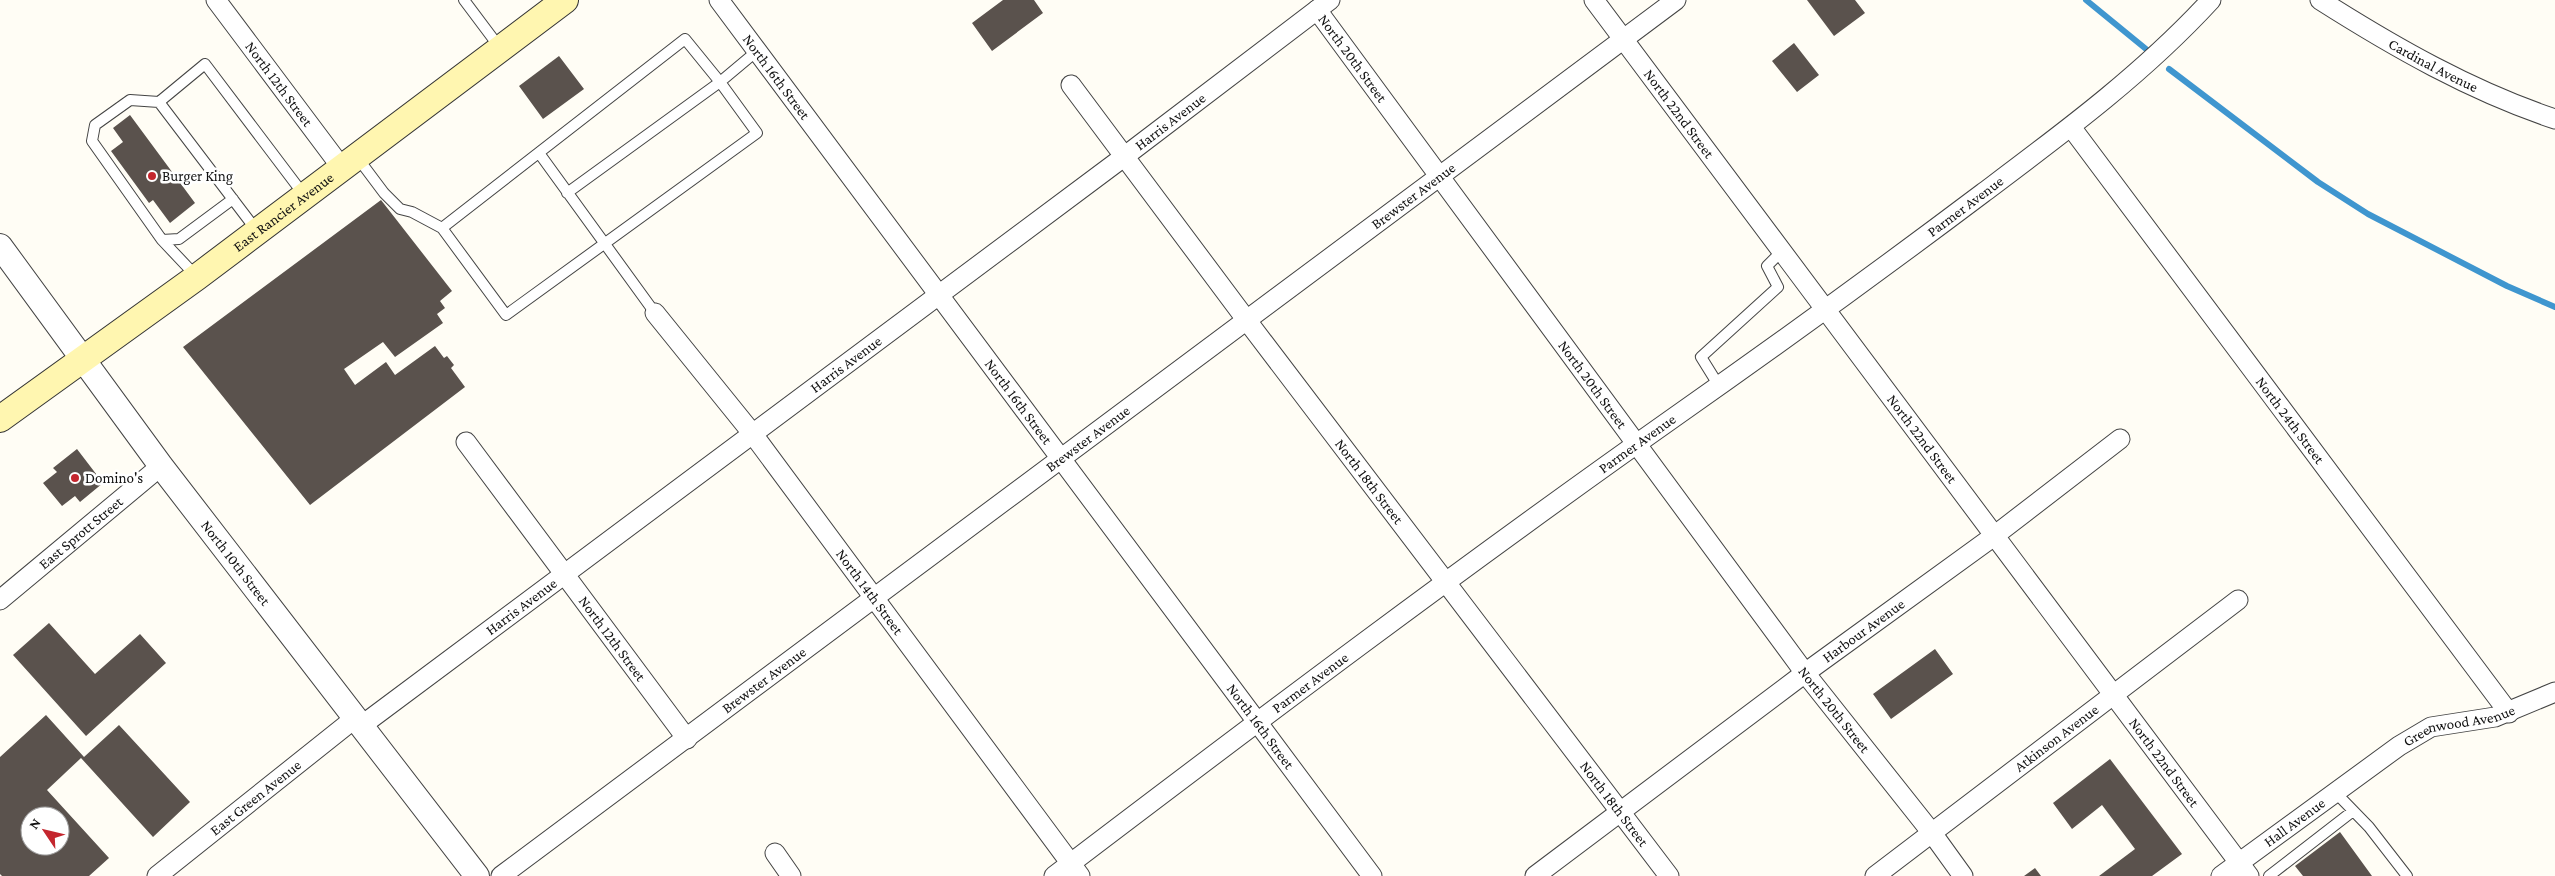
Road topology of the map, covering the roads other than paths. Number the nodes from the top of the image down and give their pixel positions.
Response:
1 (216, 0) edge
2 (464, 0) edge
3 (565, 0) edge
4 (719, 0) edge
5 (1594, 0) edge
6 (1676, 0) edge
7 (2211, 0) edge
8 (2320, 0) edge
9 (1324, 5) edge
10 (1624, 40) junction
11 (501, 49) junction
12 (757, 51) junction
13 (720, 82) junction
14 (1071, 85) dead end
15 (159, 102) junction
16 (2555, 119) edge
17 (2071, 126) junction
18 (539, 153) junction
19 (1125, 156) junction
20 (350, 163) junction
21 (1438, 177) junction
22 (567, 193) junction
23 (305, 196) junction
24 (233, 199) junction
25 (442, 228) junction
26 (257, 232) junction
27 (162, 240) junction
28 (604, 245) junction
29 (0, 246) edge
30 (1782, 251) junction
31 (198, 277) junction
32 (938, 296) junction
33 (1827, 310) junction
34 (655, 313) joint
35 (1248, 322) junction
36 (83, 360) junction
37 (1719, 386) junction
38 (0, 419) edge
39 (752, 433) junction
40 (2120, 439) dead end
41 (466, 442) dead end
42 (1637, 444) junction
43 (1063, 459) junction
44 (161, 466) junction
45 (1994, 536) junction
46 (565, 574) junction
47 (1446, 583) junction
48 (0, 600) edge
49 (874, 600) junction
50 (2238, 600) dead end
51 (1804, 673) junction
52 (2555, 692) edge
53 (2114, 696) junction
54 (2509, 713) junction
55 (1257, 721) junction
56 (357, 722) junction
57 (687, 739) junction
58 (2368, 768) joint
59 (2335, 792) junction
60 (2353, 811) junction
61 (1621, 812) junction
62 (1932, 833) junction
63 (775, 853) dead end
64 (2244, 869) edge
65 (1075, 870) edge
66 (156, 876) edge
67 (477, 876) edge
68 (502, 876) edge
69 (792, 876) edge
70 (1054, 876) edge
71 (1372, 876) edge
72 (1535, 876) edge
73 (1669, 876) edge
74 (1875, 876) edge
75 (1963, 876) edge
76 (2221, 876) edge
77 (2269, 876) edge
78 (2407, 876) edge

1 - 20 street, North 12th Street
2 - 11 lane
3 - 11 main road, East Rancier Avenue
4 - 12 street, North 16th Street
5 - 10 street, North 22nd Street
6 - 10 street, Brewster Avenue
7 - 17 street, Parmer Avenue
8 - 16 street, Cardinal Avenue
9 - 19 street, Harris Avenue
9 - 21 street, North 20th Street
10 - 21 street, Brewster Avenue
10 - 30 street, North 22nd Street
11 - 20 main road, East Rancier Avenue
12 - 13 lane
12 - 32 street, North 16th Street
13 - 18 lane
13 - 22 lane
13 - 28 lane
14 - 19 street, North 18th Street
15 - 23 lane
15 - 24 lane
15 - 27 lane
17 - 33 street, Parmer Avenue
17 - 54 street, North 24th Street
18 - 22 lane
18 - 25 lane
19 - 32 street, Harris Avenue
19 - 35 street, North 18th Street
20 - 23 main road, East Rancier Avenue
20 - 25 lane
21 - 35 street, Brewster Avenue
21 - 42 street, North 20th Street
22 - 28 lane
23 - 26 main road, East Rancier Avenue
24 - 26 lane
24 - 27 lane
25 - 28 lane
26 - 31 main road, East Rancier Avenue
27 - 31 lane
28 - 34 lane
29 - 36 street, North 10th Street
30 - 33 street, North 22nd Street
30 - 37 lane
31 - 36 main road, East Rancier Avenue
32 - 39 street, Harris Avenue
32 - 43 street, North 16th Street
33 - 37 street, Parmer Avenue
33 - 45 street, North 22nd Street
34 - 39 street, North 14th Street
35 - 43 street, Brewster Avenue
35 - 47 street, North 18th Street
36 - 38 main road, East Rancier Avenue
36 - 44 street, North 10th Street
37 - 42 street, Parmer Avenue
39 - 46 street, Harris Avenue
39 - 49 street, North 14th Street
40 - 45 street, Harbour Avenue
41 - 46 street, North 12th Street
42 - 47 street, Parmer Avenue
42 - 51 street, North 20th Street
43 - 49 street, Brewster Avenue
43 - 55 street, North 16th Street
44 - 48 street, East Sprott Street
44 - 56 street, North 10th Street
45 - 51 street, Harbour Avenue
45 - 53 street, North 22nd Street
46 - 56 street, Harris Avenue
46 - 57 street, North 12th Street
47 - 55 street, Parmer Avenue
47 - 61 street, North 18th Street
49 - 57 street, Brewster Avenue
49 - 65 street, North 14th Street
50 - 53 street, Atkinson Avenue
51 - 61 street, Harbour Avenue
51 - 62 street, North 20th Street
52 - 54 street, Greenwood Avenue
53 - 62 street, Atkinson Avenue
53 - 64 street, North 22nd Street
54 - 58 street, Greenwood Avenue
55 - 65 street, Parmer Avenue
55 - 71 street, North 16th Street
56 - 66 street, East Green Avenue
56 - 67 street, North 10th Street
57 - 68 street, Brewster Avenue
58 - 59 street, Hall Avenue
59 - 60 lane
59 - 64 street, Hall Avenue
60 - 77 lane
60 - 78 lane
61 - 72 street, Harbour Avenue
61 - 73 street, North 18th Street
62 - 74 street, Atkinson Avenue
62 - 75 street, North 20th Street
63 - 69 street
64 - 76 street, Hall Avenue
65 - 70 street, Parmer Avenue

